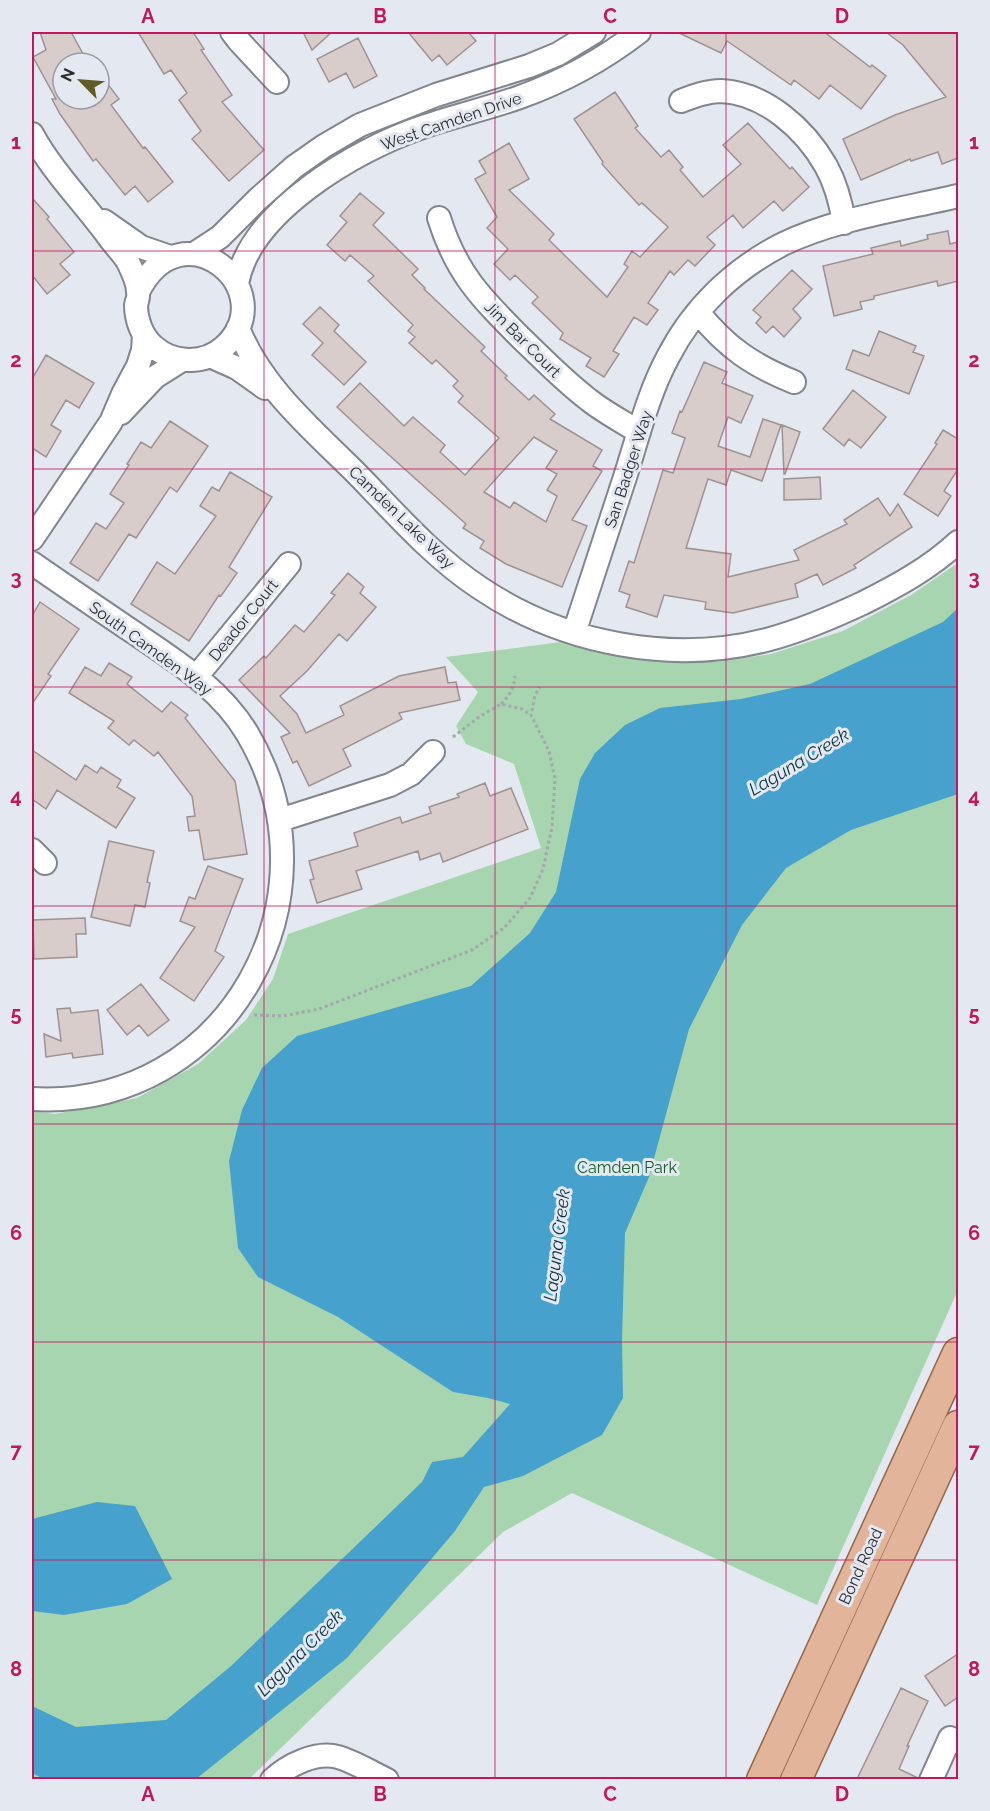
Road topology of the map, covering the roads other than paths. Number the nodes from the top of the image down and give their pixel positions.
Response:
1 (232, 32) edge
2 (594, 32) edge
3 (639, 32) edge
4 (277, 81) dead end
5 (681, 101) dead end
6 (33, 139) edge
7 (958, 196) edge
8 (93, 214) junction
9 (439, 218) dead end
10 (844, 223) junction
11 (194, 254) junction
12 (170, 257) junction
13 (237, 284) junction
14 (138, 292) junction
15 (698, 312) junction
16 (238, 328) junction
17 (144, 335) junction
18 (210, 356) junction
19 (182, 360) junction
20 (794, 382) dead end
21 (292, 409) junction
22 (111, 422) junction
23 (639, 432) junction
24 (32, 539) edge
25 (958, 542) edge
26 (32, 563) edge
27 (289, 564) dead end
28 (574, 633) junction
29 (196, 677) junction
30 (433, 752) dead end
31 (280, 820) junction
32 (32, 1099) edge
33 (958, 1353) edge
34 (958, 1426) edge
35 (958, 1742) edge
36 (272, 1779) edge
37 (387, 1779) edge
38 (762, 1779) edge
39 (796, 1779) edge
40 (931, 1779) edge

1 - 4 street
2 - 11 street, West Camden Drive
3 - 13 street, West Camden Drive
5 - 10 street
6 - 8 street
7 - 10 street, San Badger Way
8 - 12 street
8 - 14 street
9 - 23 street, Jim Bar Court
10 - 15 street, San Badger Way
11 - 12 street
11 - 13 street
12 - 14 street
13 - 16 street
14 - 17 street
15 - 20 street
15 - 23 street, San Badger Way
16 - 18 street
16 - 21 street, Camden Lake Way
17 - 19 street
17 - 22 street
18 - 19 street
18 - 21 street, Camden Lake Way
19 - 22 street
21 - 28 street, Camden Lake Way
22 - 24 street
23 - 28 street, San Badger Way
25 - 28 street, Camden Lake Way
26 - 29 street, South Camden Way
27 - 29 street, Deador Court
29 - 31 street, South Camden Way
30 - 31 street
31 - 32 street, South Camden Way
33 - 38 main road, Bond Road
34 - 39 main road, Bond Road
35 - 40 street
36 - 37 street

